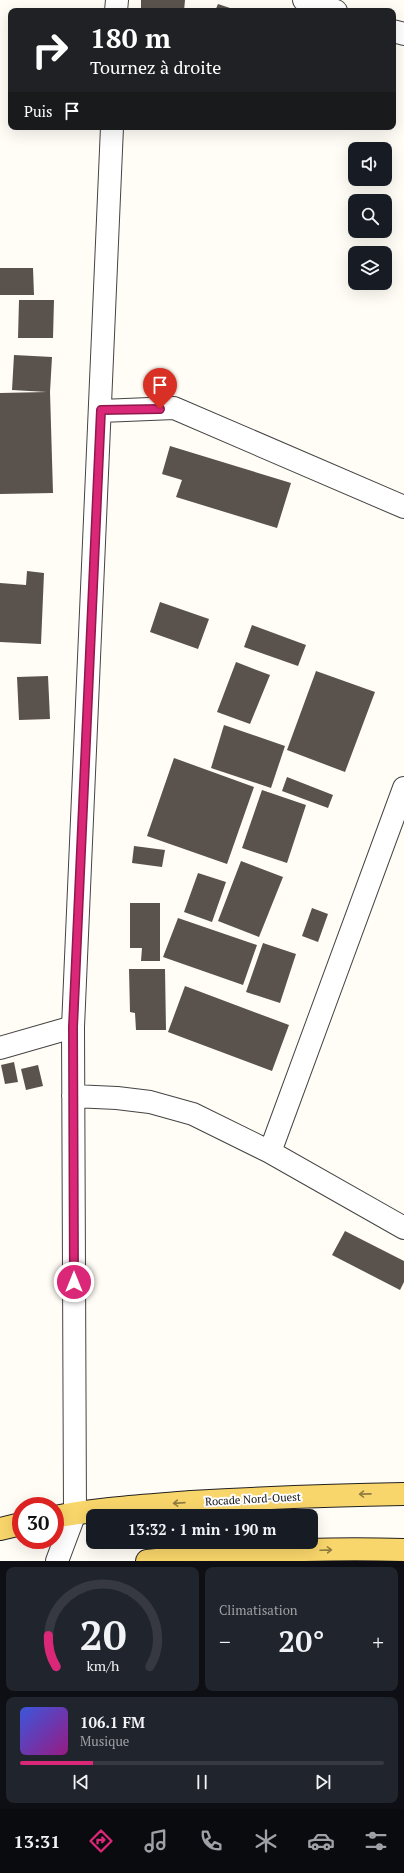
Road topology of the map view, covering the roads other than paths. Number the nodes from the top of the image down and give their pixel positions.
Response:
1 (304, 0) edge
2 (327, 8) edge
3 (112, 130) edge
4 (101, 410) junction
5 (404, 507) edge
6 (404, 788) edge
7 (73, 1027) junction
8 (0, 1048) edge
9 (73, 1096) junction
10 (270, 1152) junction
11 (404, 1228) edge
12 (404, 1494) edge
13 (65, 1515) edge
14 (12, 1526) edge
15 (0, 1529) edge
16 (404, 1550) edge
17 (57, 1561) edge
18 (147, 1561) edge

1 - 2 street
3 - 4 street
4 - 5 street
4 - 7 street
6 - 10 street
7 - 8 street
7 - 9 street
9 - 10 street
9 - 13 street
10 - 11 street
12 -> 13 main road, Rocade Nord-Ouest
13 - 17 street
14 - 15 main road
18 -> 16 main road

